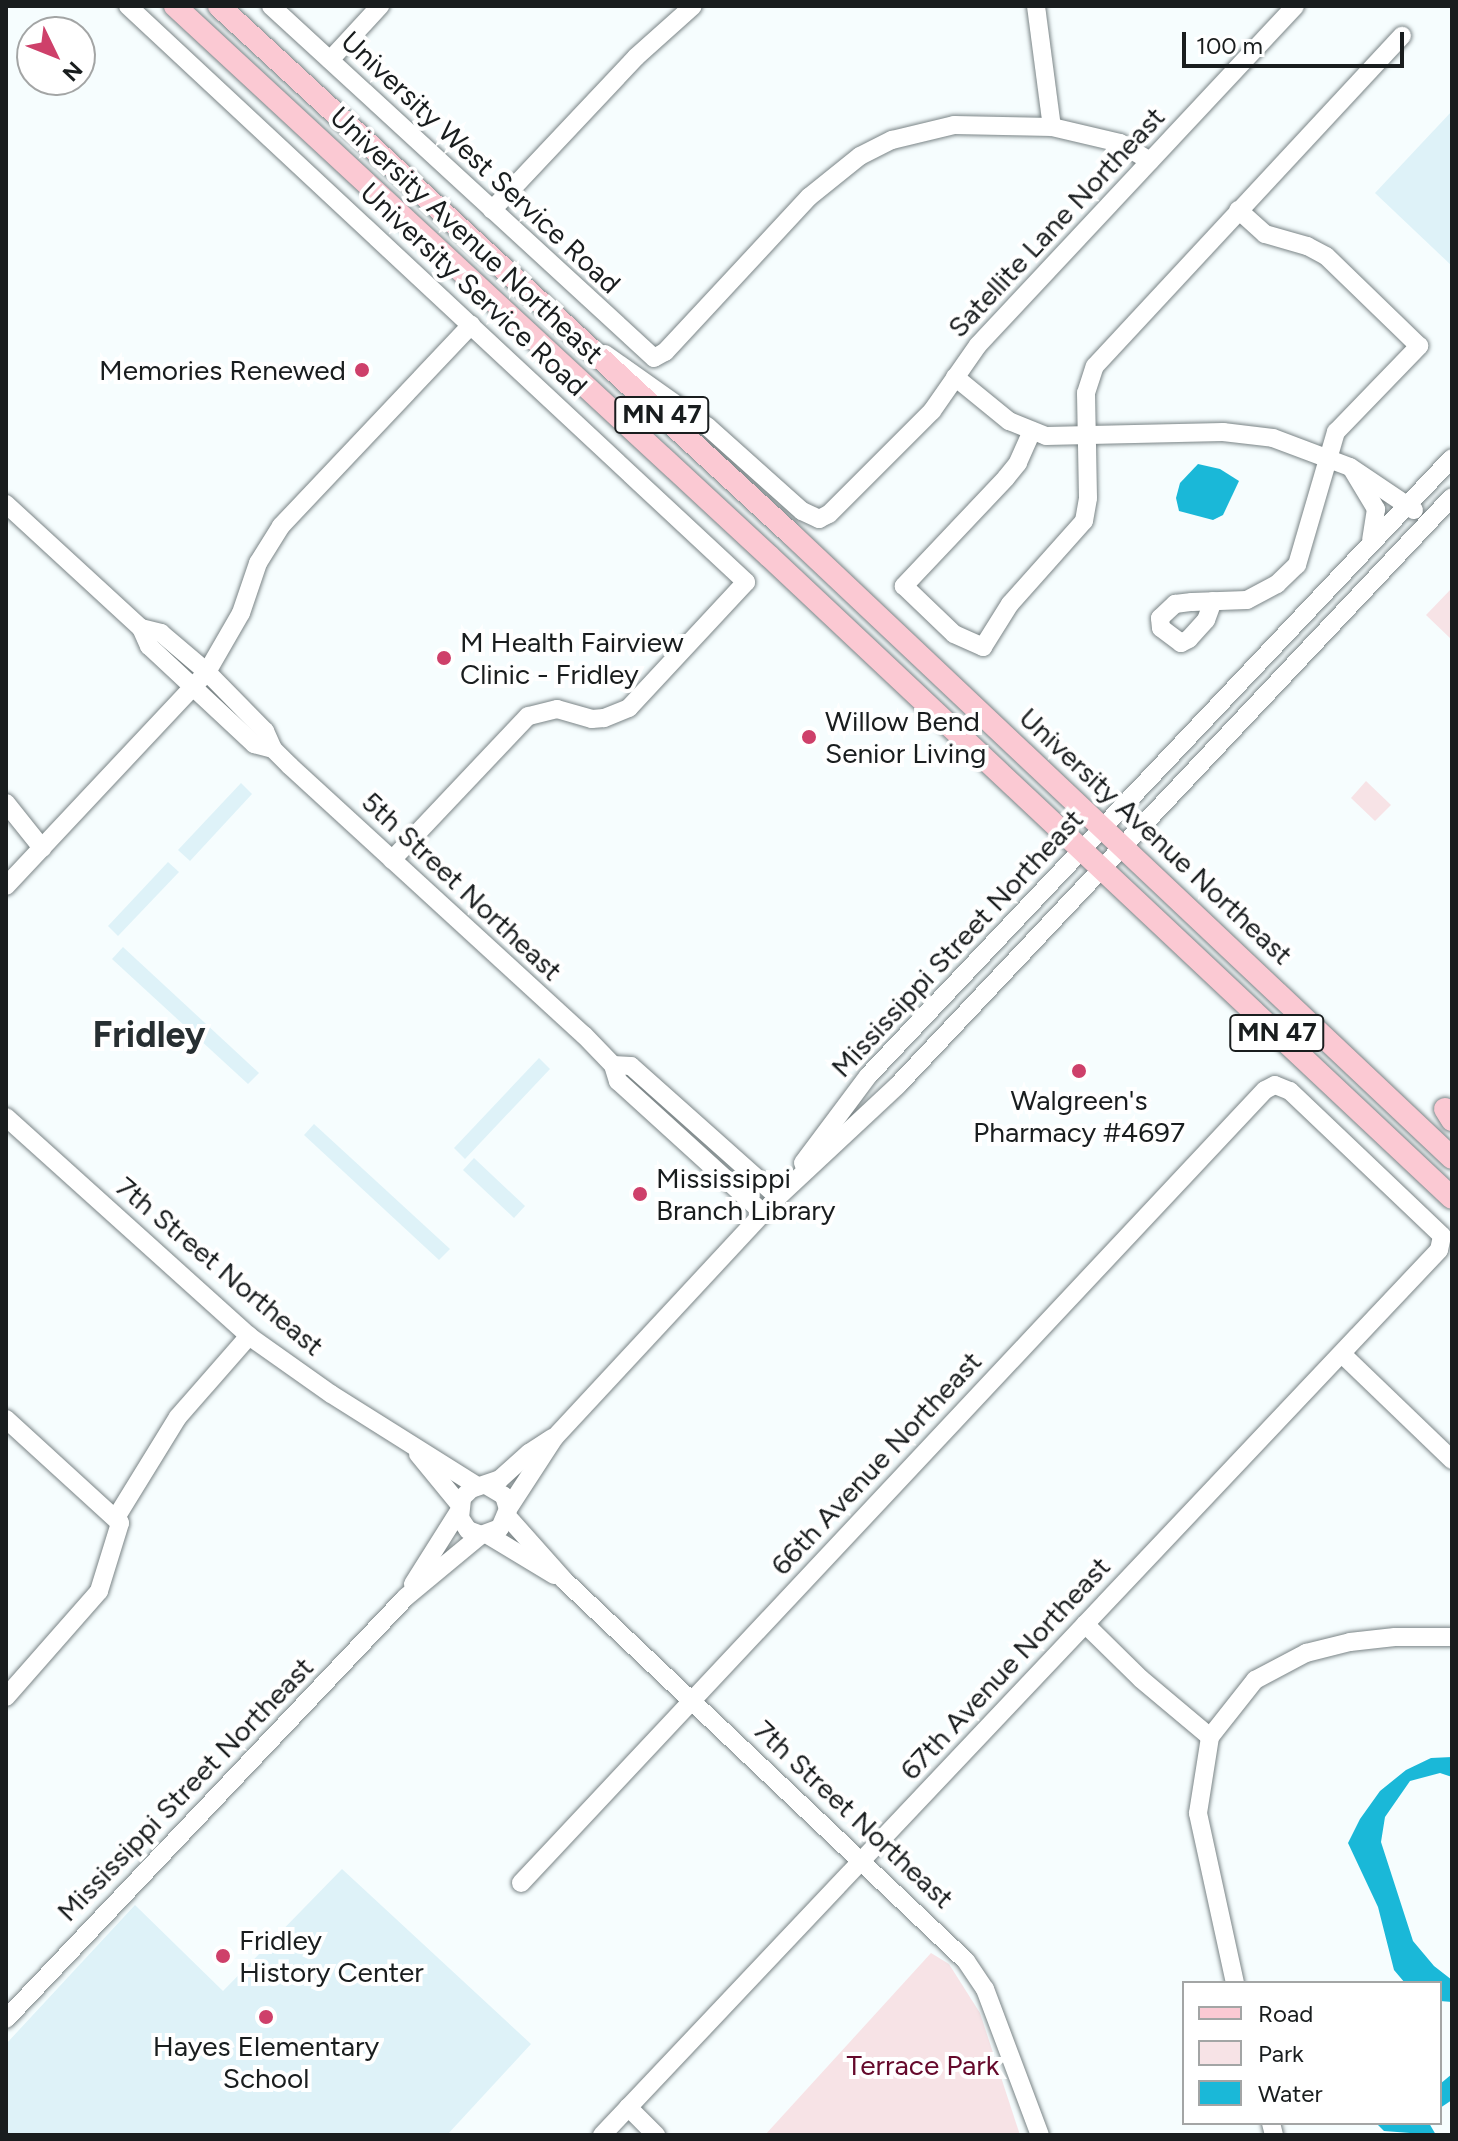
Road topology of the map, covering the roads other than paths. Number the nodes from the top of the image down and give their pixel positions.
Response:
1 (128, 6) edge
2 (175, 6) edge
3 (219, 6) edge
4 (271, 6) edge
5 (380, 6) edge
6 (693, 6) edge
7 (1036, 6) edge
8 (1295, 6) edge
9 (1402, 36) dead end
10 (330, 60) junction
11 (1052, 127) junction
12 (1150, 161) junction
13 (492, 210) junction
14 (1238, 210) junction
15 (471, 325) junction
16 (575, 335) junction
17 (955, 377) junction
18 (1032, 431) junction
19 (1086, 437) junction
20 (1326, 456) junction
21 (1452, 458) edge
22 (1350, 467) junction
23 (1452, 497) edge
24 (6, 504) edge
25 (1407, 504) junction
26 (1429, 522) junction
27 (1371, 543) junction
28 (1213, 601) dead end
29 (141, 628) junction
30 (207, 672) junction
31 (194, 687) junction
32 (273, 749) junction
33 (6, 803) edge
34 (1103, 826) junction
35 (1124, 847) junction
36 (42, 848) junction
37 (1081, 848) junction
38 (392, 860) junction
39 (1103, 868) junction
40 (6, 886) edge
41 (613, 1065) junction
42 (6, 1117) edge
43 (1452, 1158) edge
44 (778, 1197) junction
45 (1452, 1198) edge
46 (763, 1213) junction
47 (1442, 1236) joint
48 (249, 1336) junction
49 (1342, 1354) junction
50 (6, 1419) edge
51 (555, 1437) junction
52 (408, 1443) junction
53 (1452, 1460) edge
54 (481, 1486) junction
55 (459, 1508) junction
56 (508, 1512) junction
57 (120, 1523) junction
58 (484, 1535) junction
59 (564, 1580) junction
60 (406, 1597) junction
61 (1085, 1624) junction
62 (1452, 1637) edge
63 (6, 1697) edge
64 (690, 1702) junction
65 (1210, 1737) junction
66 (862, 1860) junction
67 (521, 1883) dead end
68 (1235, 1981) edge
69 (6, 2019) edge
70 (628, 2107) junction
71 (602, 2135) edge
72 (656, 2135) edge
73 (1040, 2135) edge

1 - 15 street, University Service Road
2 - 37 main road, University Avenue Northeast / MN 47
3 - 16 main road, University Avenue Northeast / MN 47
4 - 10 street, University West Service Road
5 - 10 street
6 - 13 street
7 - 11 street
8 - 12 street, Satellite Lane Northeast
9 - 14 street
10 - 13 street, University West Service Road
11 - 12 street
11 - 13 street, University West Service Road
12 - 17 street, Satellite Lane Northeast
14 - 19 street
14 - 20 street
15 - 30 street
15 - 38 street, University Service Road
16 - 17 street, Satellite Lane Northeast
16 - 34 main road, University Avenue Northeast / MN 47
17 - 18 street
18 - 19 street
18 - 19 street
19 - 20 street
20 - 22 street
20 - 28 street
21 - 25 street, Mississippi Street Northeast
22 - 25 street
22 - 27 street
23 - 26 street, Mississippi Street Northeast
24 - 29 street, 5th Street Northeast
25 - 26 street
25 - 27 street, Mississippi Street Northeast
26 - 35 street, Mississippi Street Northeast
27 - 34 street, Mississippi Street Northeast
29 - 30 street, 5th Street Northeast
29 - 31 street, 5th Street Northeast
30 - 31 street
30 - 32 street, 5th Street Northeast
31 - 32 street, 5th Street Northeast
31 - 36 street
32 - 38 street, 5th Street Northeast
33 - 36 street
34 - 35 main road, University Avenue Northeast / MN 47
34 - 37 street, Mississippi Street Northeast
35 - 39 street, Mississippi Street Northeast
35 - 43 main road, University Avenue Northeast / MN 47
36 - 40 street
37 - 39 main road, University Avenue Northeast / MN 47
37 - 44 street, Mississippi Street Northeast
38 - 41 street, 5th Street Northeast
39 - 44 street, Mississippi Street Northeast
39 - 45 main road, University Avenue Northeast / MN 47
41 - 44 street, 5th Street Northeast
41 - 46 street, 5th Street Northeast
42 - 48 street, 7th Street Northeast
44 - 46 street, Mississippi Street Northeast
46 - 51 street, Mississippi Street Northeast
47 - 49 street, 67th Avenue Northeast
47 - 64 street, 66th Avenue Northeast
48 - 52 street, 7th Street Northeast
48 - 57 street
49 - 53 street
49 - 61 street, 67th Avenue Northeast
50 - 57 street
51 - 54 street, Mississippi Street Northeast
51 - 56 street, Mississippi Street Northeast
52 - 54 street, 7th Street Northeast
52 - 55 street, 7th Street Northeast
54 - 55 street
54 - 56 street
55 - 58 street
55 - 60 street, Mississippi Street Northeast
56 - 58 street
56 - 59 street, 7th Street Northeast
57 - 63 street
58 - 59 street, 7th Street Northeast
58 - 60 street, Mississippi Street Northeast
59 - 64 street, 7th Street Northeast
60 - 69 street, Mississippi Street Northeast
61 - 65 street
61 - 66 street, 67th Avenue Northeast
62 - 65 street
64 - 66 street, 7th Street Northeast
64 - 67 street, 66th Avenue Northeast
65 - 68 street
66 - 70 street, 67th Avenue Northeast
66 - 73 street, 7th Street Northeast
70 - 71 street, 67th Avenue Northeast
70 - 72 street

